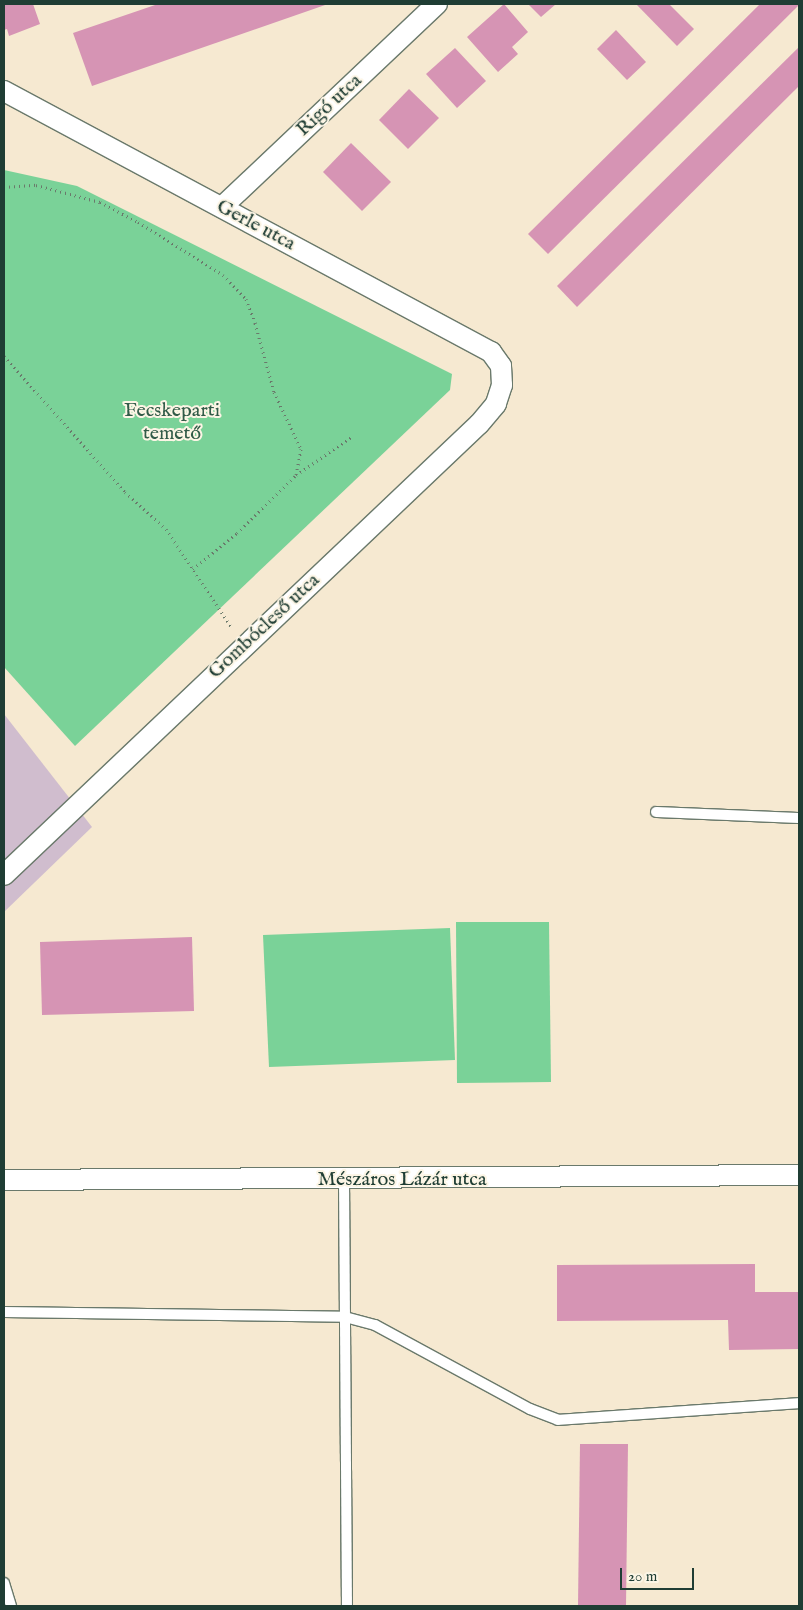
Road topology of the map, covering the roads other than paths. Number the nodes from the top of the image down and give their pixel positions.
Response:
1 (437, 4) edge
2 (4, 91) edge
3 (222, 207) junction
4 (501, 366) joint
5 (656, 812) dead end
6 (799, 818) edge
7 (4, 875) edge
8 (799, 1175) edge
9 (4, 1180) edge
10 (344, 1180) junction
11 (4, 1312) edge
12 (345, 1317) junction
13 (799, 1403) edge
14 (4, 1583) edge
15 (11, 1606) edge
16 (347, 1606) edge

1 - 3 street, Rigó utca
2 - 3 street, Gerle utca
3 - 4 street, Gerle utca
4 - 7 street, Gombócleső utca
5 - 6 lane
8 - 10 street, Mészáros Lázár utca
9 - 10 street, Mészáros Lázár utca
10 - 12 lane
11 - 12 lane
12 - 13 lane
12 - 16 lane
14 - 15 lane

